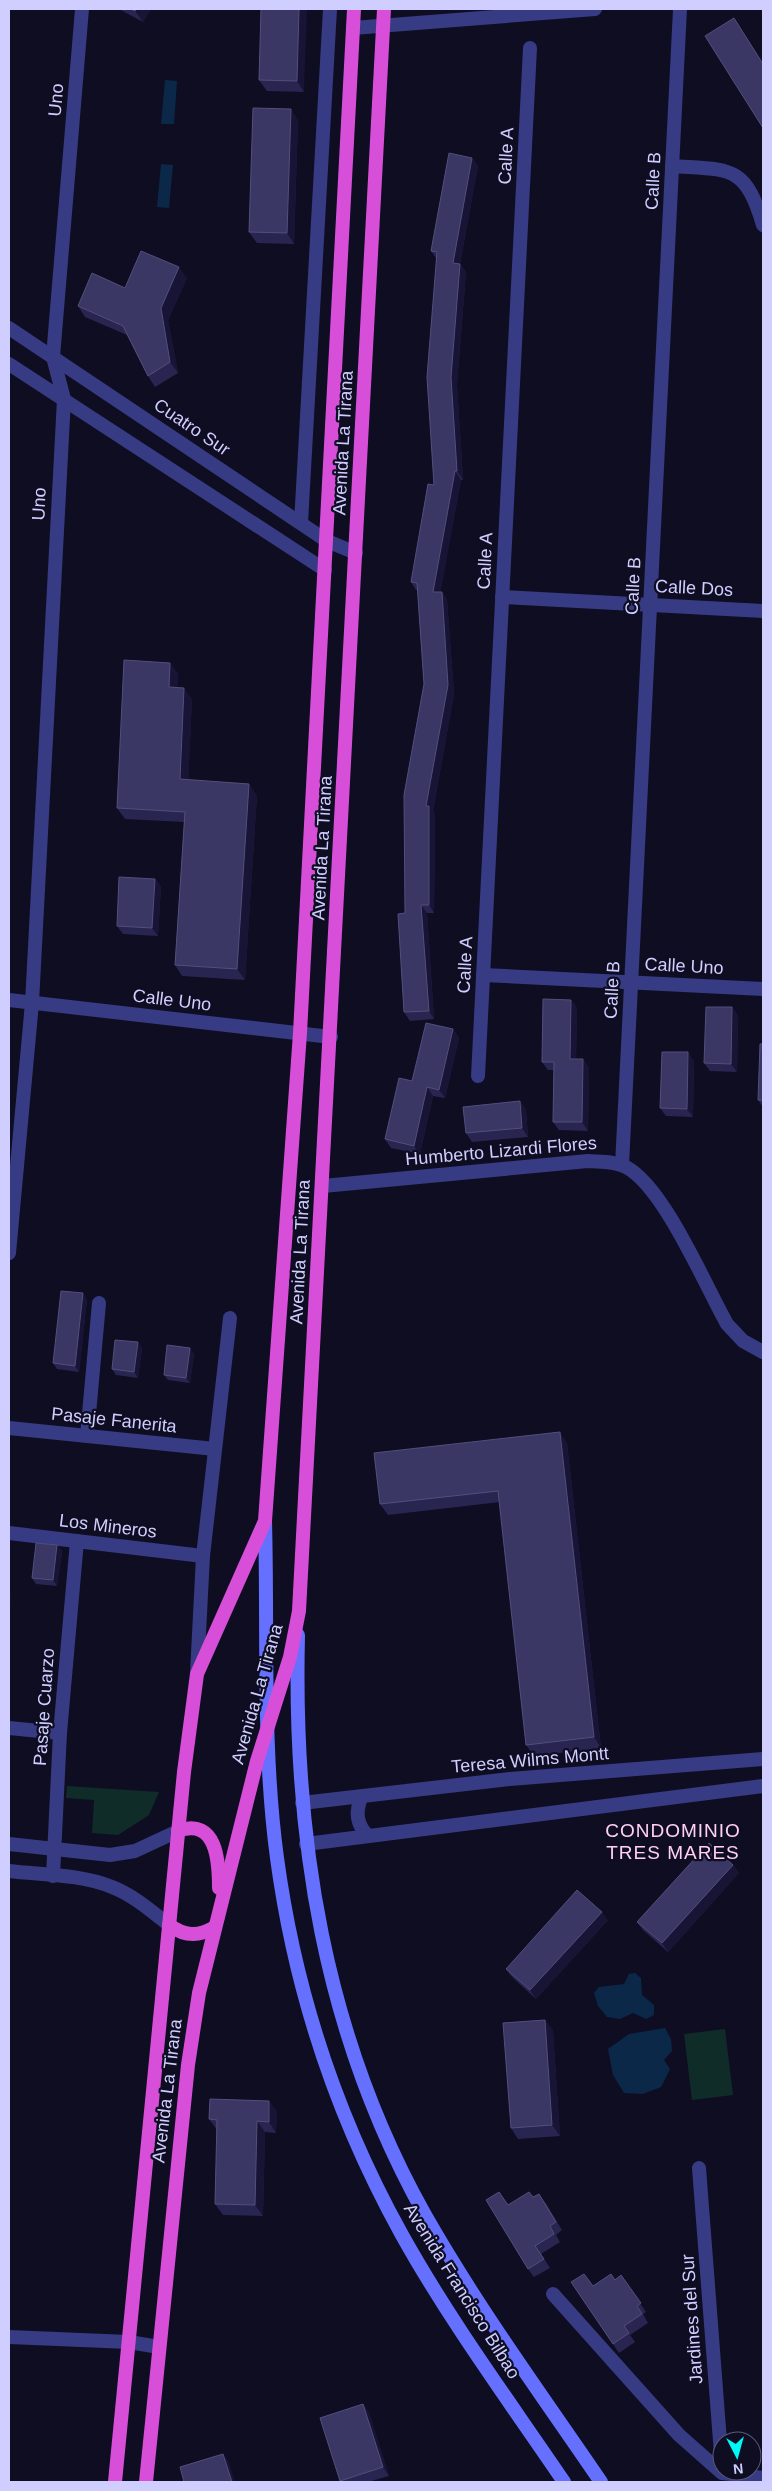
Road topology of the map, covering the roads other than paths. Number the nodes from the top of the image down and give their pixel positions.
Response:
1 (82, 9) edge
2 (330, 9) edge
3 (354, 9) edge
4 (384, 9) edge
5 (595, 9) edge
6 (680, 9) edge
7 (382, 26) junction
8 (353, 28) junction
9 (530, 48) dead end
10 (672, 166) junction
11 (763, 225) edge
12 (9, 328) edge
13 (54, 357) junction
14 (9, 364) edge
15 (64, 398) junction
16 (301, 524) junction
17 (327, 541) junction
18 (356, 553) junction
19 (325, 570) junction
20 (502, 597) junction
21 (650, 605) junction
22 (763, 611) edge
23 (483, 975) junction
24 (631, 982) junction
25 (763, 989) edge
26 (9, 1000) edge
27 (32, 1003) junction
28 (300, 1033) junction
29 (331, 1037) junction
30 (478, 1076) dead end
31 (622, 1165) junction
32 (322, 1186) junction
33 (9, 1253) edge
34 (99, 1303) dead end
35 (230, 1318) dead end
36 (763, 1352) edge
37 (9, 1428) edge
38 (87, 1436) junction
39 (215, 1449) junction
40 (265, 1521) junction
41 (9, 1533) edge
42 (77, 1541) junction
43 (203, 1556) junction
44 (299, 1611) junction
45 (196, 1674) junction
46 (268, 1723) junction
47 (9, 1728) edge
48 (60, 1733) junction
49 (763, 1759) edge
50 (763, 1786) edge
51 (362, 1796) junction
52 (302, 1803) junction
53 (178, 1831) junction
54 (368, 1836) junction
55 (9, 1844) edge
56 (306, 1844) junction
57 (54, 1849) junction
58 (9, 1871) edge
59 (53, 1876) junction
60 (219, 1905) junction
61 (169, 1926) junction
62 (214, 1928) junction
63 (699, 2168) dead end
64 (553, 2294) dead end
65 (9, 2337) edge
66 (129, 2342) junction
67 (159, 2346) junction
68 (719, 2431) edge
69 (712, 2462) edge
70 (115, 2482) edge
71 (146, 2482) edge
72 (564, 2482) edge
73 (601, 2482) edge

1 - 13 street, Uno
2 - 16 street
3 - 8 highway, Avenida La Tirana
4 - 7 highway, Avenida La Tirana
5 - 7 street
6 - 10 street, Calle B
7 - 8 street
7 - 18 highway, Avenida La Tirana
8 - 17 highway, Avenida La Tirana
9 - 20 street, Calle A
10 - 11 street
10 - 21 street, Calle B
12 - 13 street, Cuatro Sur
13 - 15 street, Uno
13 - 16 street, Cuatro Sur
14 - 15 street
15 - 19 street
15 - 27 street, Uno
16 - 17 street, Cuatro Sur
17 - 18 street, Cuatro Sur
17 - 19 highway, Avenida La Tirana
18 - 29 highway, Avenida La Tirana
19 - 28 highway, Avenida La Tirana
20 - 21 street, Calle Dos
20 - 23 street, Calle A
21 - 22 street, Calle Dos
21 - 24 street, Calle B
23 - 24 street, Calle Uno
23 - 30 street, Calle A
24 - 25 street, Calle Uno
24 - 31 street, Calle B
26 - 27 street, Calle Uno
27 - 28 street, Calle Uno
27 - 33 street, Uno
28 - 29 street, Calle Uno
28 - 40 highway, Avenida La Tirana
29 - 32 highway, Avenida La Tirana
31 - 32 street, Humberto Lizardi Flores
31 - 36 street, Humberto Lizardi Flores
32 - 44 highway, Avenida La Tirana
34 - 38 street
35 - 39 street, Avenida La Tirana
37 - 38 street, Pasaje Fanerita
38 - 39 street, Pasaje Fanerita
39 - 43 street, Avenida La Tirana
40 - 45 highway, Avenida La Tirana
40 - 46 main road, Avenida Francisco Bilbao
41 - 42 street, Los Mineros
42 - 43 street, Los Mineros
42 - 48 street, Pasaje Cuarzo
43 - 45 street, Avenida La Tirana
44 - 46 highway, Avenida La Tirana
44 - 52 main road, Avenida Francisco Bilbao
45 - 53 highway, Avenida La Tirana
46 - 60 highway, Avenida La Tirana
46 - 72 main road, Avenida Francisco Bilbao
47 - 48 street
48 - 57 street, Pasaje Cuarzo
49 - 51 street, Teresa Wilms Montt
50 - 54 street
51 - 52 street, Teresa Wilms Montt
51 - 54 street
52 - 56 main road, Avenida Francisco Bilbao
53 - 57 street
53 - 60 highway
53 - 61 highway, Avenida La Tirana
54 - 56 street
55 - 57 street
56 - 73 main road, Avenida Francisco Bilbao
57 - 59 street, Pasaje Cuarzo
58 - 59 street
59 - 61 street
60 - 62 highway, Avenida La Tirana
61 - 62 highway
61 - 66 highway, Avenida La Tirana
62 - 67 highway, Avenida La Tirana
63 - 68 street, Jardines del Sur
64 - 69 street
65 - 66 street
66 - 67 street
66 - 70 highway, Avenida La Tirana
67 - 71 highway, Avenida La Tirana

